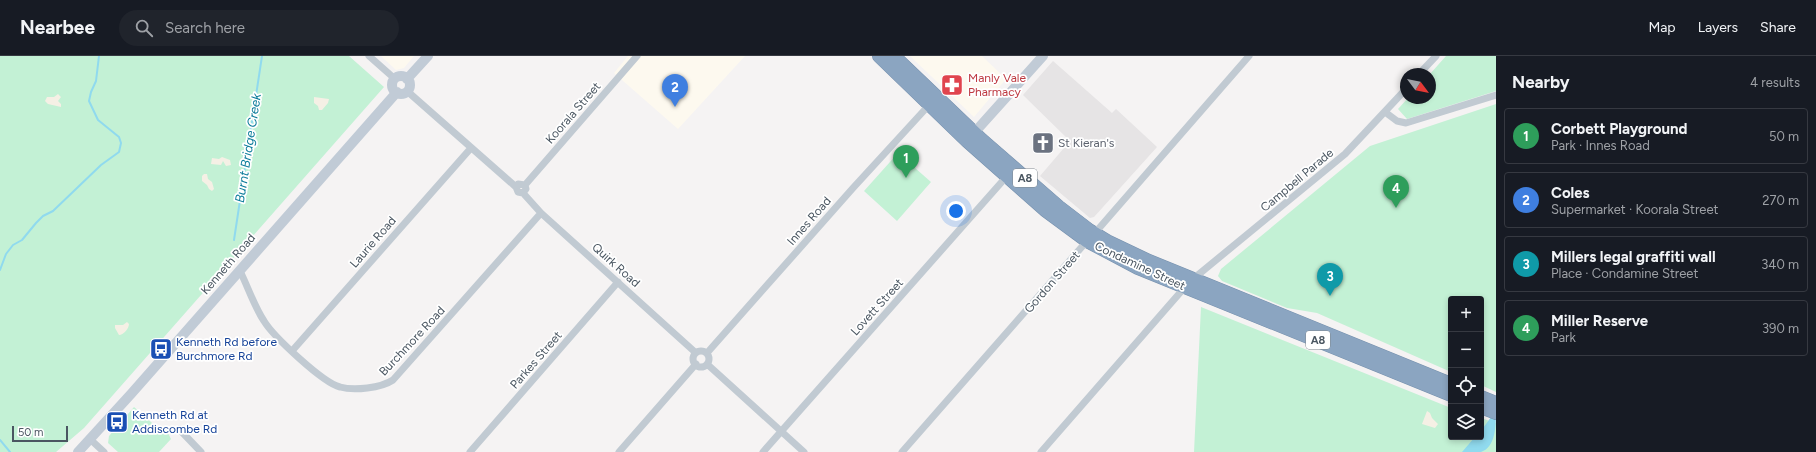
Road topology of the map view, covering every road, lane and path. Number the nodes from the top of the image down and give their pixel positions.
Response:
1 (370, 56) edge
2 (428, 56) edge
3 (637, 56) edge
4 (879, 56) edge
5 (894, 56) edge
6 (1043, 56) edge
7 (1249, 56) edge
8 (1432, 57) edge
9 (1424, 68) edge
10 (395, 79) junction
11 (407, 79) junction
12 (397, 92) junction
13 (407, 92) junction
14 (1496, 95) edge
15 (1400, 96) edge
16 (930, 104) junction
17 (1385, 112) junction
18 (971, 137) junction
19 (471, 148) junction
20 (1007, 176) junction
21 (525, 185) junction
22 (516, 187) junction
23 (523, 193) junction
24 (542, 213) junction
25 (1091, 237) junction
26 (240, 271) junction
27 (618, 282) junction
28 (1189, 283) junction
29 (292, 351) junction
30 (696, 353) junction
31 (707, 353) junction
32 (696, 364) junction
33 (707, 364) junction
34 (1448, 383) edge
35 (1448, 394) edge
36 (1485, 402) edge
37 (1496, 413) edge
38 (179, 429) dead end
39 (782, 432) junction
40 (91, 440) junction
41 (78, 452) edge
42 (104, 452) edge
43 (201, 452) edge
44 (470, 452) edge
45 (619, 452) edge
46 (763, 452) edge
47 (804, 452) edge
48 (902, 452) edge
49 (1041, 452) edge

1 - 10 street
2 - 11 main road
3 - 21 street, Koorala Street
4 - 16 highway, Condamine Street / A8
5 - 18 highway, Condamine Street / A8
6 - 18 main road
7 - 25 street, Gordon Street
8 - 9 street
10 - 11 main road
10 - 12 main road
11 - 13 main road
12 - 13 main road
12 - 26 main road, Kenneth Road
13 - 19 street
14 - 17 street
15 - 17 street, Campbell Parade
16 - 18 highway, Condamine Street / A8
16 - 31 street, Innes Road
17 - 28 street, Campbell Parade
18 - 20 highway, Condamine Street / A8
18 - 25 highway, Condamine Street / A8
19 - 22 street
19 - 29 street, Laurie Road
20 - 25 highway, Condamine Street / A8
20 - 39 street, Lovett Street
21 - 22 street
21 - 23 street
22 - 23 street
23 - 24 street, Quirk Road
24 - 27 street, Quirk Road
24 - 29 street, Burchmore Road
25 - 28 highway, Condamine Street / A8
25 - 48 street, Gordon Street
26 - 29 street, Burchmore Road
26 - 40 main road, Kenneth Road
27 - 30 street, Quirk Road
27 - 44 street, Parkes Street
28 - 34 highway, Condamine Street / A8
28 - 35 highway, Condamine Street / A8
28 - 49 street, Campbell Parade
30 - 31 street
30 - 32 street
31 - 33 street
32 - 33 street
32 - 45 street
33 - 39 street
36 - 37 highway
38 - 43 street
39 - 46 street, Lovett Street
39 - 47 street
40 - 41 main road, Kenneth Road
40 - 42 street

